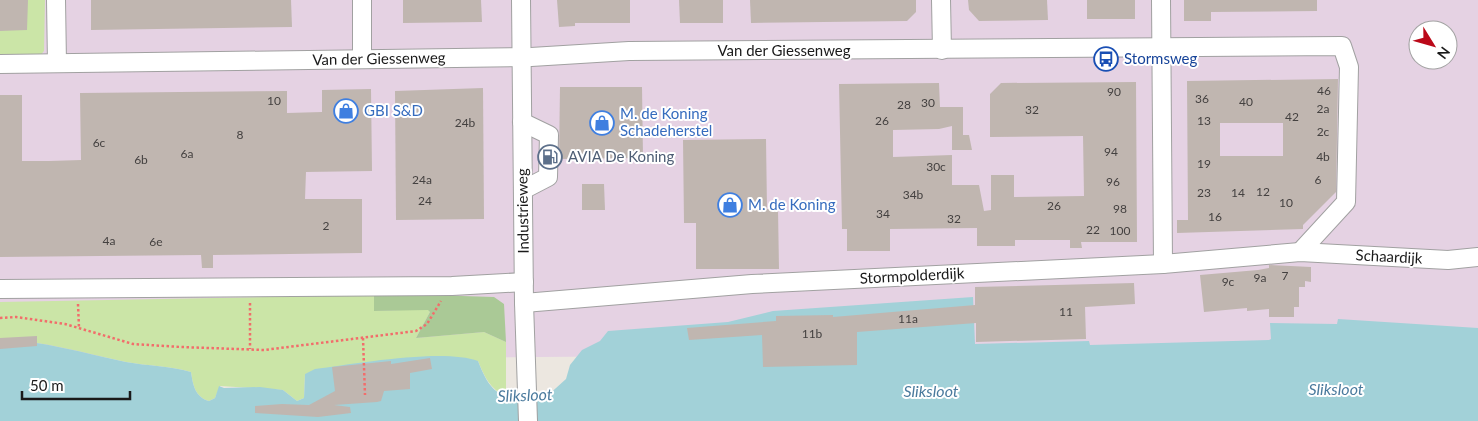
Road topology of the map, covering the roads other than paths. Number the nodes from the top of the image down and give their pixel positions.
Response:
1 (56, 0) edge
2 (362, 0) edge
3 (521, 0) edge
4 (941, 0) edge
5 (1161, 0) edge
6 (1162, 48) junction
7 (942, 50) junction
8 (522, 56) junction
9 (362, 60) junction
10 (57, 63) junction
11 (0, 64) edge
12 (522, 122) junction
13 (523, 190) junction
14 (1300, 252) junction
15 (1478, 257) edge
16 (1163, 264) junction
17 (524, 282) junction
18 (0, 289) edge
19 (524, 303) junction
20 (528, 421) edge

1 - 10 street
2 - 9 street
3 - 8 street, Industrieweg
4 - 7 street
5 - 6 street
6 - 7 street, Van der Giessenweg
6 - 14 street, Van der Giessenweg
6 - 16 street
7 - 8 street, Van der Giessenweg
8 - 9 street, Van der Giessenweg
8 - 12 street, Industrieweg
9 - 10 street, Van der Giessenweg
10 - 11 street, Van der Giessenweg
12 - 13 street, Industrieweg
12 - 13 street
13 - 17 street, Industrieweg
14 - 15 street, Schaardijk
14 - 16 street, Stormpolderdijk
16 - 19 street, Stormpolderdijk
17 - 18 street
17 - 19 street, Industrieweg
19 - 20 street, Industrieweg

